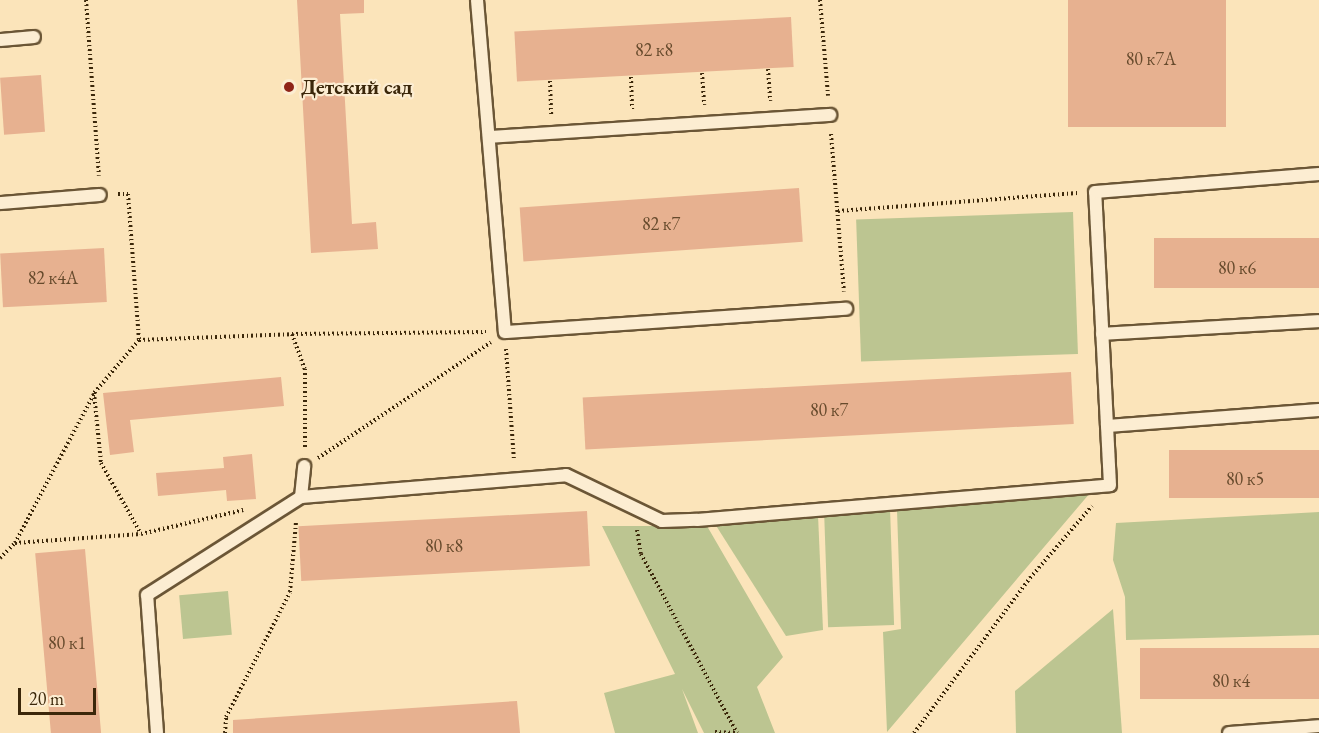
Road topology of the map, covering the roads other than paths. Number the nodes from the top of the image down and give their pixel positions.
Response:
1 (477, 0) edge
2 (34, 37) dead end
3 (0, 40) edge
4 (830, 115) road end
5 (489, 137) junction
6 (1319, 174) edge
7 (100, 195) road end
8 (0, 203) edge
9 (846, 309) road end
10 (1319, 321) edge
11 (1102, 334) junction
12 (1319, 410) edge
13 (1107, 426) junction
14 (304, 466) road end
15 (301, 497) junction
16 (1317, 729) edge
17 (157, 733) edge
18 (1229, 733) edge

1 - 5 lane
2 - 3 lane
4 - 5 lane
5 - 9 lane
6 - 11 lane
7 - 8 lane
10 - 11 lane
11 - 13 lane
12 - 13 lane
13 - 15 lane
14 - 15 lane
15 - 17 lane
16 - 18 lane

